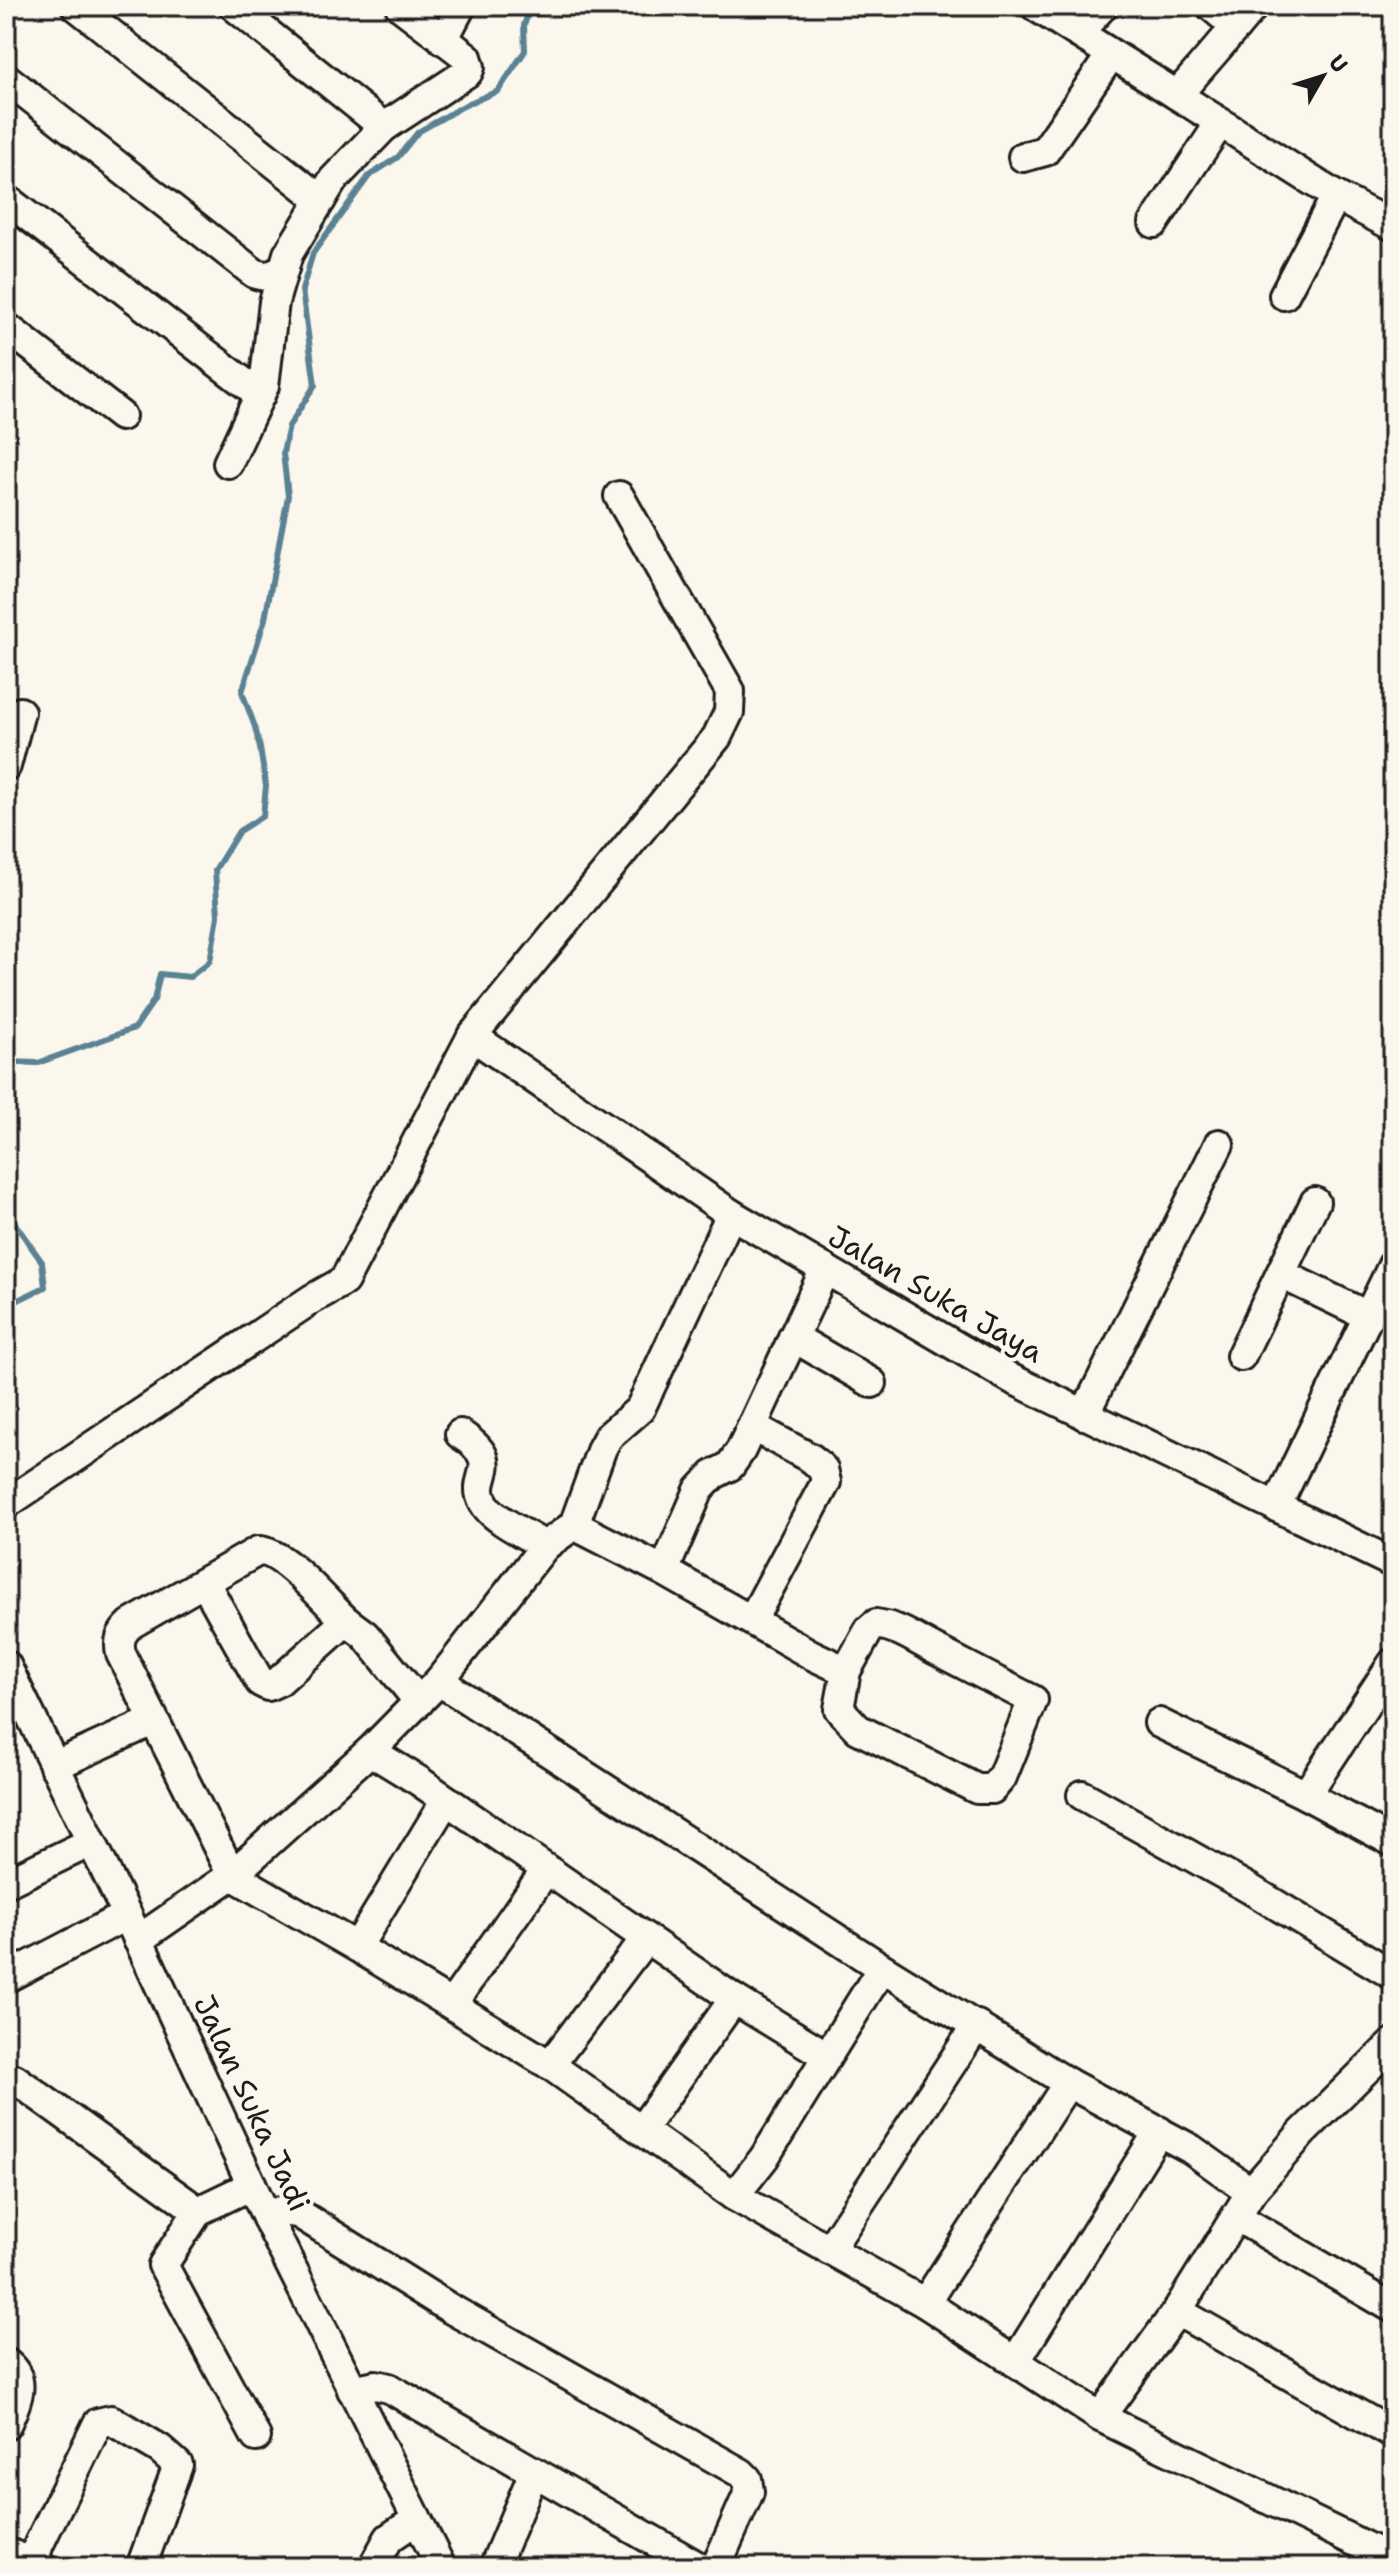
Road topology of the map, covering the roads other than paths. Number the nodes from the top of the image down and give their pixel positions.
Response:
1 (76, 6) edge
2 (234, 6) edge
3 (400, 6) edge
4 (461, 6) edge
5 (1035, 6) edge
6 (1103, 6) edge
7 (1211, 6) edge
8 (1245, 16) edge
9 (1078, 33) junction
10 (443, 40) junction
11 (1111, 55) junction
12 (6, 78) edge
13 (1177, 95) junction
14 (1220, 123) junction
15 (384, 127) junction
16 (1023, 157) dead end
17 (1336, 196) junction
18 (6, 199) edge
19 (321, 200) junction
20 (1154, 223) dead end
21 (1393, 226) edge
22 (284, 268) junction
23 (1284, 295) dead end
24 (6, 327) edge
25 (260, 395) junction
26 (121, 416) dead end
27 (228, 463) dead end
28 (619, 496) dead end
29 (20, 712) dead end
30 (6, 766) edge
31 (472, 1036) junction
32 (1219, 1144) dead end
33 (1315, 1202) dead end
34 (731, 1214) junction
35 (1393, 1265) edge
36 (825, 1269) junction
37 (1281, 1274) junction
38 (1368, 1316) junction
39 (793, 1337) junction
40 (1241, 1356) dead end
41 (872, 1383) dead end
42 (1084, 1415) junction
43 (752, 1426) junction
44 (460, 1434) dead end
45 (6, 1504) edge
46 (1276, 1507) junction
47 (574, 1525) junction
48 (545, 1546) junction
49 (1393, 1563) edge
50 (664, 1571) junction
51 (205, 1583) junction
52 (752, 1620) junction
53 (346, 1621) junction
54 (1393, 1663) edge
55 (6, 1665) edge
56 (846, 1671) junction
57 (439, 1681) junction
58 (419, 1702) junction
59 (153, 1721) junction
60 (1159, 1723) dead end
61 (370, 1751) junction
62 (54, 1766) junction
63 (1082, 1795) dead end
64 (1306, 1795) junction
65 (446, 1800) junction
66 (91, 1842) junction
67 (1393, 1842) edge
68 (546, 1870) junction
69 (232, 1875) junction
70 (6, 1883) edge
71 (133, 1928) junction
72 (646, 1938) junction
73 (357, 1947) junction
74 (882, 1968) junction
75 (1393, 1975) edge
76 (6, 1978) edge
77 (734, 1999) junction
78 (452, 2004) junction
79 (977, 2025) junction
80 (1393, 2043) edge
81 (827, 2056) junction
82 (550, 2065) junction
83 (15, 2079) dead end
84 (1068, 2083) junction
85 (642, 2129) junction
86 (1159, 2131) junction
87 (252, 2185) junction
88 (734, 2196) junction
89 (1244, 2204) junction
90 (198, 2211) junction
91 (267, 2218) junction
92 (829, 2250) junction
93 (925, 2303) junction
94 (1393, 2308) edge
95 (1177, 2311) junction
96 (1015, 2362) junction
97 (6, 2363) edge
98 (352, 2390) junction
99 (1100, 2417) junction
100 (6, 2425) edge
101 (1393, 2434) edge
102 (256, 2437) dead end
103 (534, 2472) junction
104 (416, 2520) junction
105 (6, 2552) edge
106 (1393, 2560) edge
107 (38, 2564) edge
108 (141, 2567) edge
109 (373, 2567) edge
110 (441, 2567) edge
111 (494, 2567) edge
112 (699, 2567) edge
113 (716, 2567) edge

1 - 19 street
2 - 15 street
3 - 10 street
4 - 10 street
5 - 9 street
6 - 9 street
7 - 8 street
8 - 13 street
9 - 11 street
10 - 15 street
11 - 13 street
11 - 16 street
12 - 22 street
13 - 14 street
14 - 17 street
14 - 20 street
15 - 19 street
17 - 21 street
17 - 23 street
18 - 25 street
19 - 22 street
22 - 25 street
24 - 26 street
25 - 27 street
28 - 31 street
29 - 30 street
31 - 34 street, Jalan Suka Jaya
31 - 45 street
32 - 42 street
33 - 37 street
34 - 36 street, Jalan Suka Jaya
34 - 47 street
35 - 38 street
36 - 39 street
36 - 42 street, Jalan Suka Jaya
37 - 38 street
37 - 40 street
38 - 46 street
39 - 41 street
39 - 43 street
42 - 46 street, Jalan Suka Jaya
43 - 50 street
43 - 52 street
44 - 48 street
46 - 49 street, Jalan Suka Jaya
47 - 48 street
47 - 50 street
48 - 57 street
50 - 52 street
51 - 53 street
51 - 53 street
51 - 59 street
52 - 56 street
53 - 58 street
54 - 64 street
55 - 62 street, Jalan Suka Jadi
56 - 56 street
57 - 58 street
57 - 74 street
58 - 61 street
59 - 62 street
59 - 69 street
60 - 64 street
61 - 65 street
61 - 69 street
62 - 66 street, Jalan Suka Jadi
63 - 75 street
64 - 67 street
65 - 68 street
65 - 73 street
66 - 70 street
66 - 71 street, Jalan Suka Jadi
68 - 72 street
68 - 78 street
69 - 71 street
69 - 73 street
71 - 76 street
71 - 87 street, Jalan Suka Jadi
72 - 77 street
72 - 82 street
73 - 78 street
74 - 79 street
74 - 81 street
77 - 81 street
77 - 85 street
78 - 82 street
79 - 84 street
79 - 92 street
80 - 89 street
81 - 88 street
82 - 85 street
83 - 90 street
84 - 86 street
84 - 93 street
85 - 88 street
86 - 89 street
86 - 96 street
87 - 90 street
87 - 91 street, Jalan Suka Jadi
88 - 92 street
89 - 94 street
89 - 95 street
90 - 102 street
91 - 98 street, Jalan Suka Jadi
91 - 113 street
92 - 93 street
93 - 96 street
95 - 99 street
95 - 101 street
96 - 99 street
97 - 100 street
98 - 103 street
98 - 104 street, Jalan Suka Jadi
99 - 106 street
103 - 111 street
103 - 112 street
104 - 109 street
104 - 110 street, Jalan Suka Jadi
105 - 107 street
107 - 108 street

